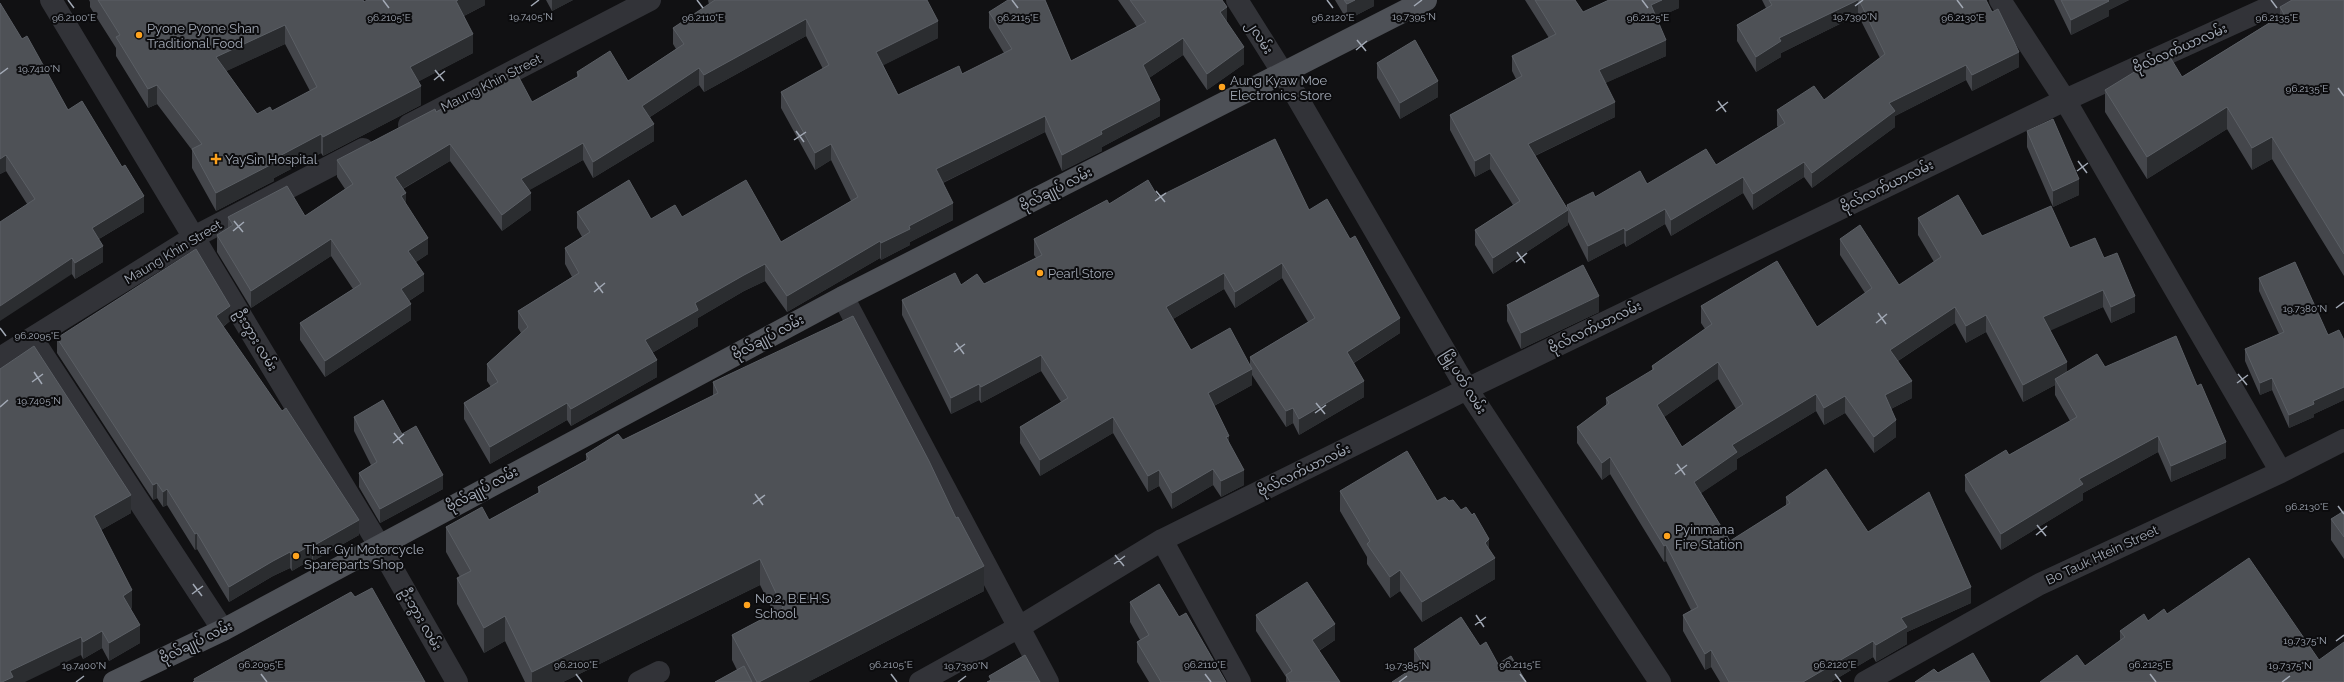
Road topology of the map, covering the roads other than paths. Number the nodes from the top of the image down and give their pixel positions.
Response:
1 (51, 0) edge
2 (650, 0) edge
3 (1237, 0) edge
4 (1426, 0) edge
5 (2000, 0) edge
6 (2285, 0) edge
7 (1283, 73) junction
8 (2065, 100) junction
9 (194, 237) junction
10 (843, 297) junction
11 (32, 338) junction
12 (0, 358) edge
13 (1467, 389) junction
14 (2344, 440) edge
15 (2281, 472) junction
16 (1162, 540) junction
17 (379, 545) junction
18 (1019, 627) junction
19 (223, 630) junction
20 (659, 672) dead end
21 (114, 682) edge
22 (457, 682) edge
23 (639, 682) edge
24 (920, 682) edge
25 (1048, 682) edge
26 (1240, 682) edge
27 (1660, 682) edge
28 (1865, 682) edge

1 - 9 street, ဦးဘွား လမ်း
2 - 9 street, Maung Khin Street
3 - 7 street, ၂လမ်း
4 - 7 main road, ဗိုလ်ချုပ် လမ်း
5 - 8 street
6 - 8 street, ဗိုလ်လက်ယာလမ်း
7 - 10 main road, ဗိုလ်ချုပ် လမ်း
7 - 13 street, မြို့ပတ် လမ်း
8 - 13 street, ဗိုလ်လက်ယာလမ်း
8 - 15 street
9 - 11 street, Maung Khin Street
9 - 17 street, ဦးဘွား လမ်း
10 - 17 main road, ဗိုလ်ချုပ် လမ်း
10 - 18 street
11 - 12 street, Maung Khin Street
11 - 19 street
13 - 16 street, ဗိုလ်လက်ယာလမ်း
13 - 27 street, မြို့ပတ် လမ်း
14 - 15 street, Bo Tauk Htein Street
15 - 28 street, Bo Tauk Htein Street
16 - 18 street, ဗိုလ်လက်ယာလမ်း
16 - 26 street
17 - 19 main road, ဗိုလ်ချုပ် လမ်း
17 - 22 street, ဦးဘွား လမ်း
18 - 24 street, ဗိုလ်လက်ယာလမ်း
18 - 25 street
19 - 21 main road, ဗိုလ်ချုပ် လမ်း
20 - 23 street

